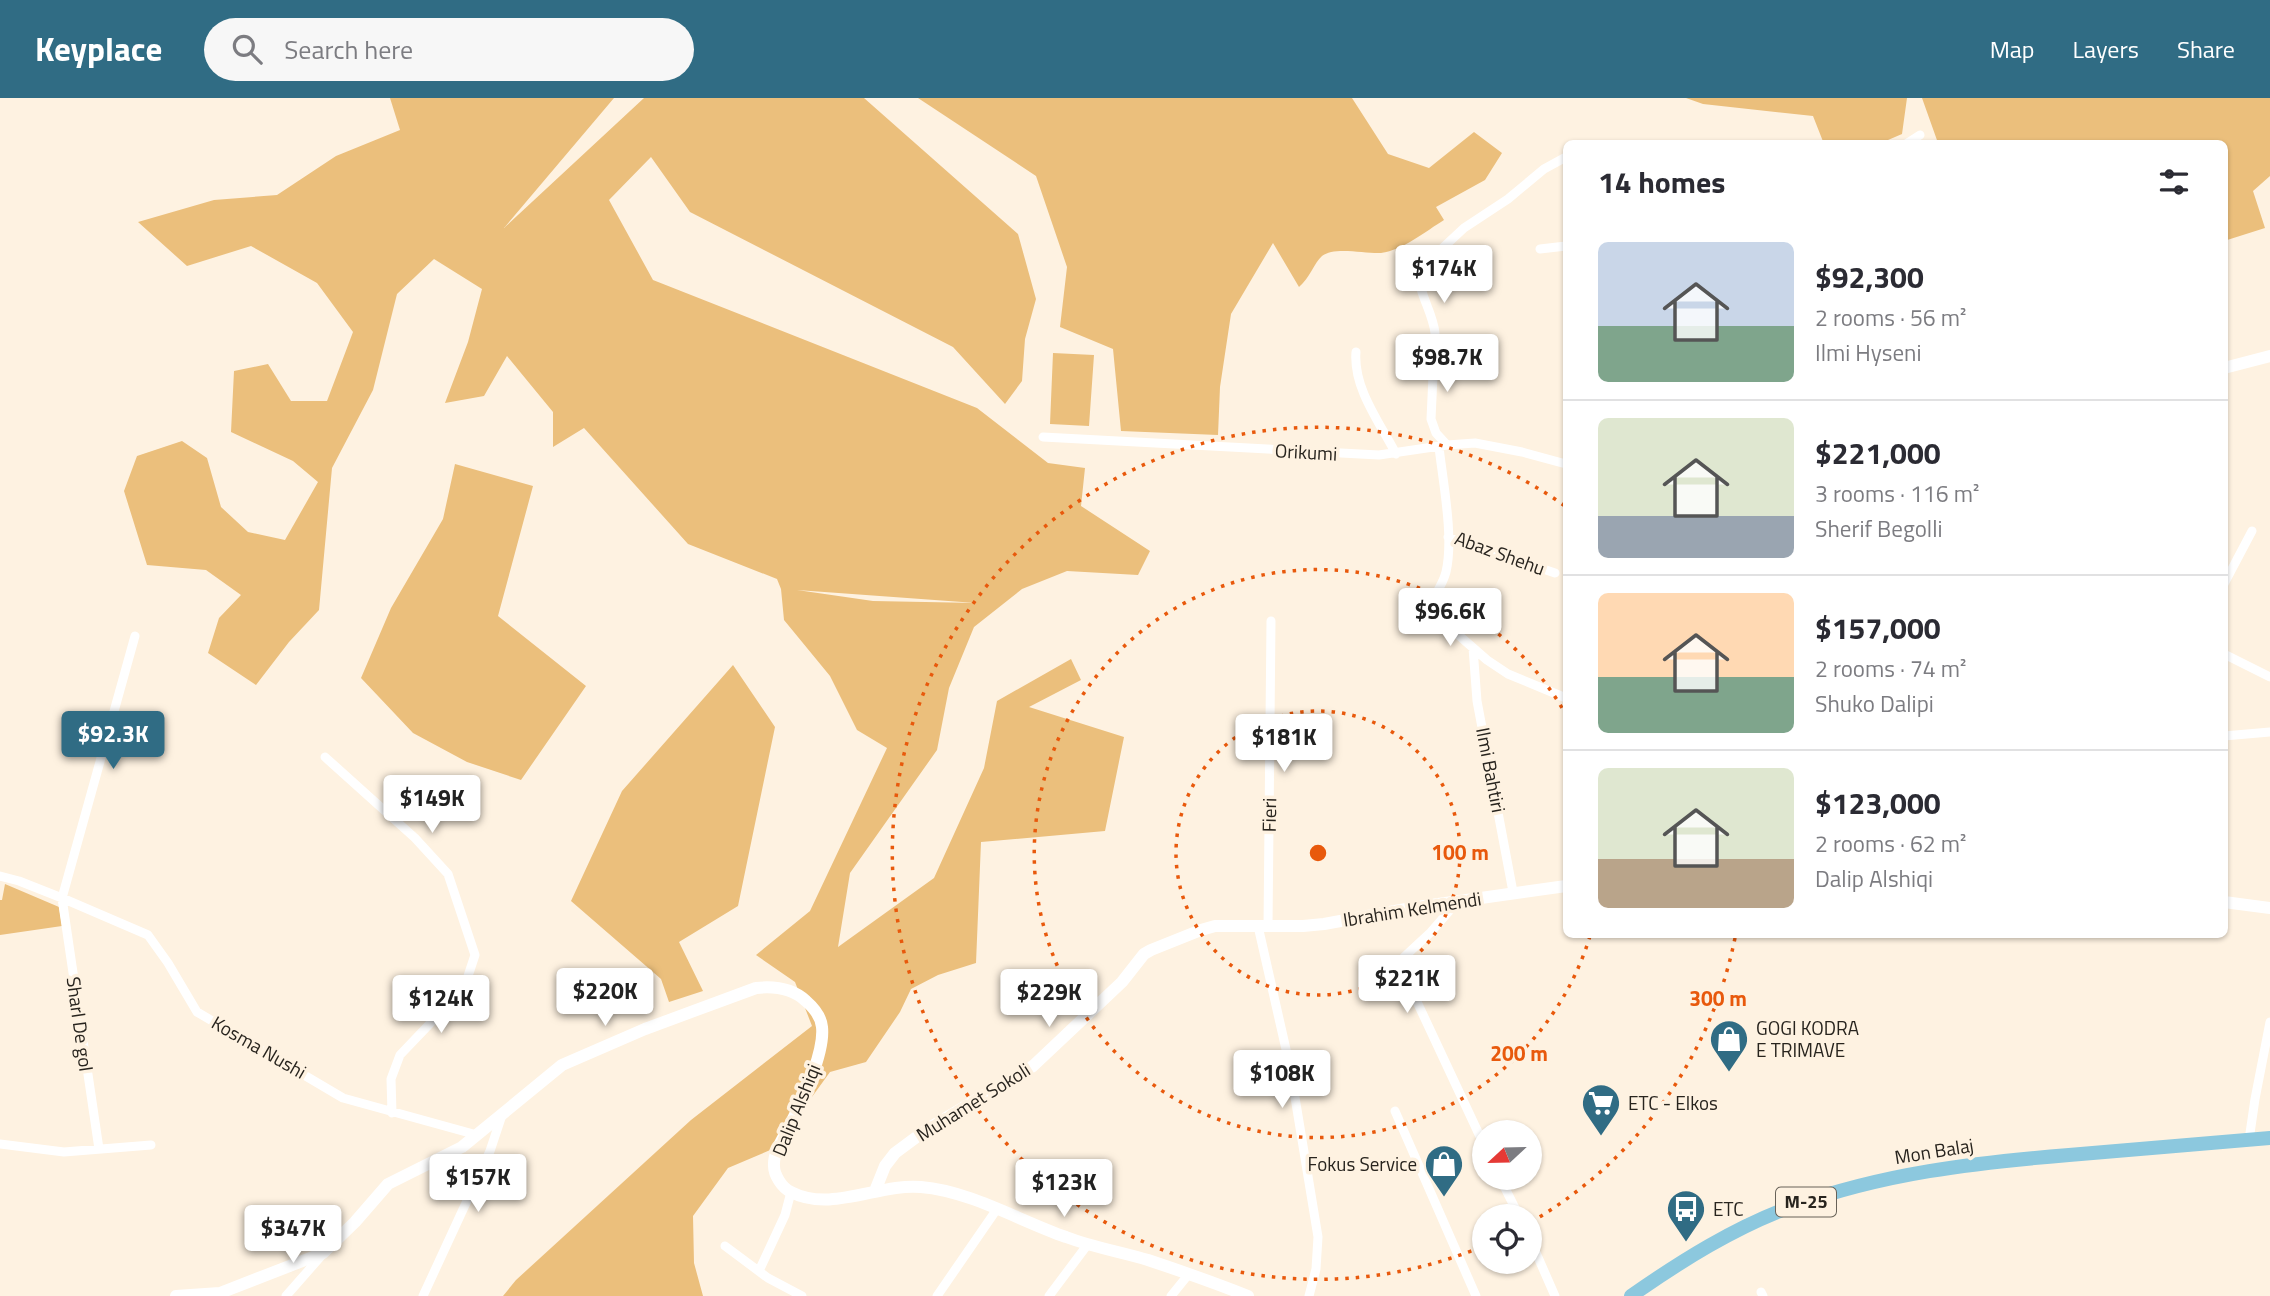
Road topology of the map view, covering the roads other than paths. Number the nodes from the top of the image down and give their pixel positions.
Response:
1 (1920, 135) dead end
2 (1912, 140) edge
3 (1563, 159) edge
4 (1563, 246) edge
5 (1540, 248) dead end
6 (1356, 352) dead end
7 (2270, 356) edge
8 (2228, 367) edge
9 (1043, 437) dead end
10 (1443, 446) junction
11 (1396, 454) junction
12 (1563, 463) edge
13 (2252, 531) dead end
14 (1448, 537) junction
15 (1555, 573) dead end
16 (2228, 576) edge
17 (1271, 621) dead end
18 (135, 636) dead end
19 (1473, 648) junction
20 (2228, 656) edge
21 (2270, 677) edge
22 (1563, 697) edge
23 (2270, 732) edge
24 (2228, 736) edge
25 (325, 757) dead end
26 (0, 876) edge
27 (1563, 886) edge
28 (1513, 892) junction
29 (62, 898) junction
30 (1457, 902) junction
31 (2228, 903) edge
32 (2270, 908) edge
33 (1263, 926) junction
34 (2270, 1022) edge
35 (1395, 1111) dead end
36 (392, 1113) junction
37 (502, 1114) junction
38 (1472, 1120) edge
39 (477, 1135) junction
40 (2270, 1138) edge
41 (2249, 1140) junction
42 (0, 1144) edge
43 (151, 1145) dead end
44 (99, 1149) junction
45 (875, 1191) junction
46 (790, 1192) junction
47 (998, 1209) junction
48 (1088, 1244) junction
49 (726, 1246) dead end
50 (323, 1254) junction
51 (1542, 1266) edge
52 (759, 1271) junction
53 (1188, 1275) junction
54 (217, 1295) edge
55 (176, 1296) edge
56 (286, 1296) edge
57 (423, 1296) edge
58 (802, 1296) edge
59 (937, 1296) edge
60 (1049, 1296) edge
61 (1171, 1296) edge
62 (1248, 1296) edge
63 (1309, 1296) edge
64 (1476, 1296) edge
65 (1555, 1296) edge
66 (1631, 1296) edge

1 - 2 street
3 - 10 street
4 - 5 street
6 - 11 street
7 - 8 street
9 - 11 street, Orikumi
10 - 11 street, Orikumi
10 - 12 street, Orikumi
10 - 14 street, Abaz Shehu
13 - 16 street
14 - 15 street, Abaz Shehu
14 - 19 street
17 - 33 street, Fieri
18 - 29 street
19 - 22 street
19 - 28 street, Ilmi Bahtiri
20 - 21 street
23 - 24 street
25 - 36 street
26 - 29 street, Kosma Nushi
27 - 28 street, Ibrahim Kelmendi
28 - 30 street, Ibrahim Kelmendi
29 - 36 street, Kosma Nushi
29 - 44 street, Sharl De gol
30 - 33 street, Ibrahim Kelmendi
30 - 38 street
31 - 32 street
33 - 45 street, Muhamet Sokoli
33 - 63 street, Fieri
34 - 41 street
35 - 64 street
36 - 39 street, Kosma Nushi
37 - 39 street, Dalip Alshiqi
37 - 46 street, Dalip Alshiqi
37 - 57 street
39 - 50 street, Dalip Alshiqi
40 - 41 main road, Mon Balaj / M-25
41 - 66 main road, Mon Balaj / M-25
42 - 44 street
43 - 44 street
45 - 46 street
45 - 47 street
46 - 52 street
47 - 48 street
47 - 59 street
48 - 53 street
48 - 60 street
49 - 52 street
50 - 54 street, Dalip Alshiqi
50 - 56 street
51 - 65 street
52 - 58 street
53 - 61 street
53 - 62 street
54 - 55 street, Dalip Alshiqi

